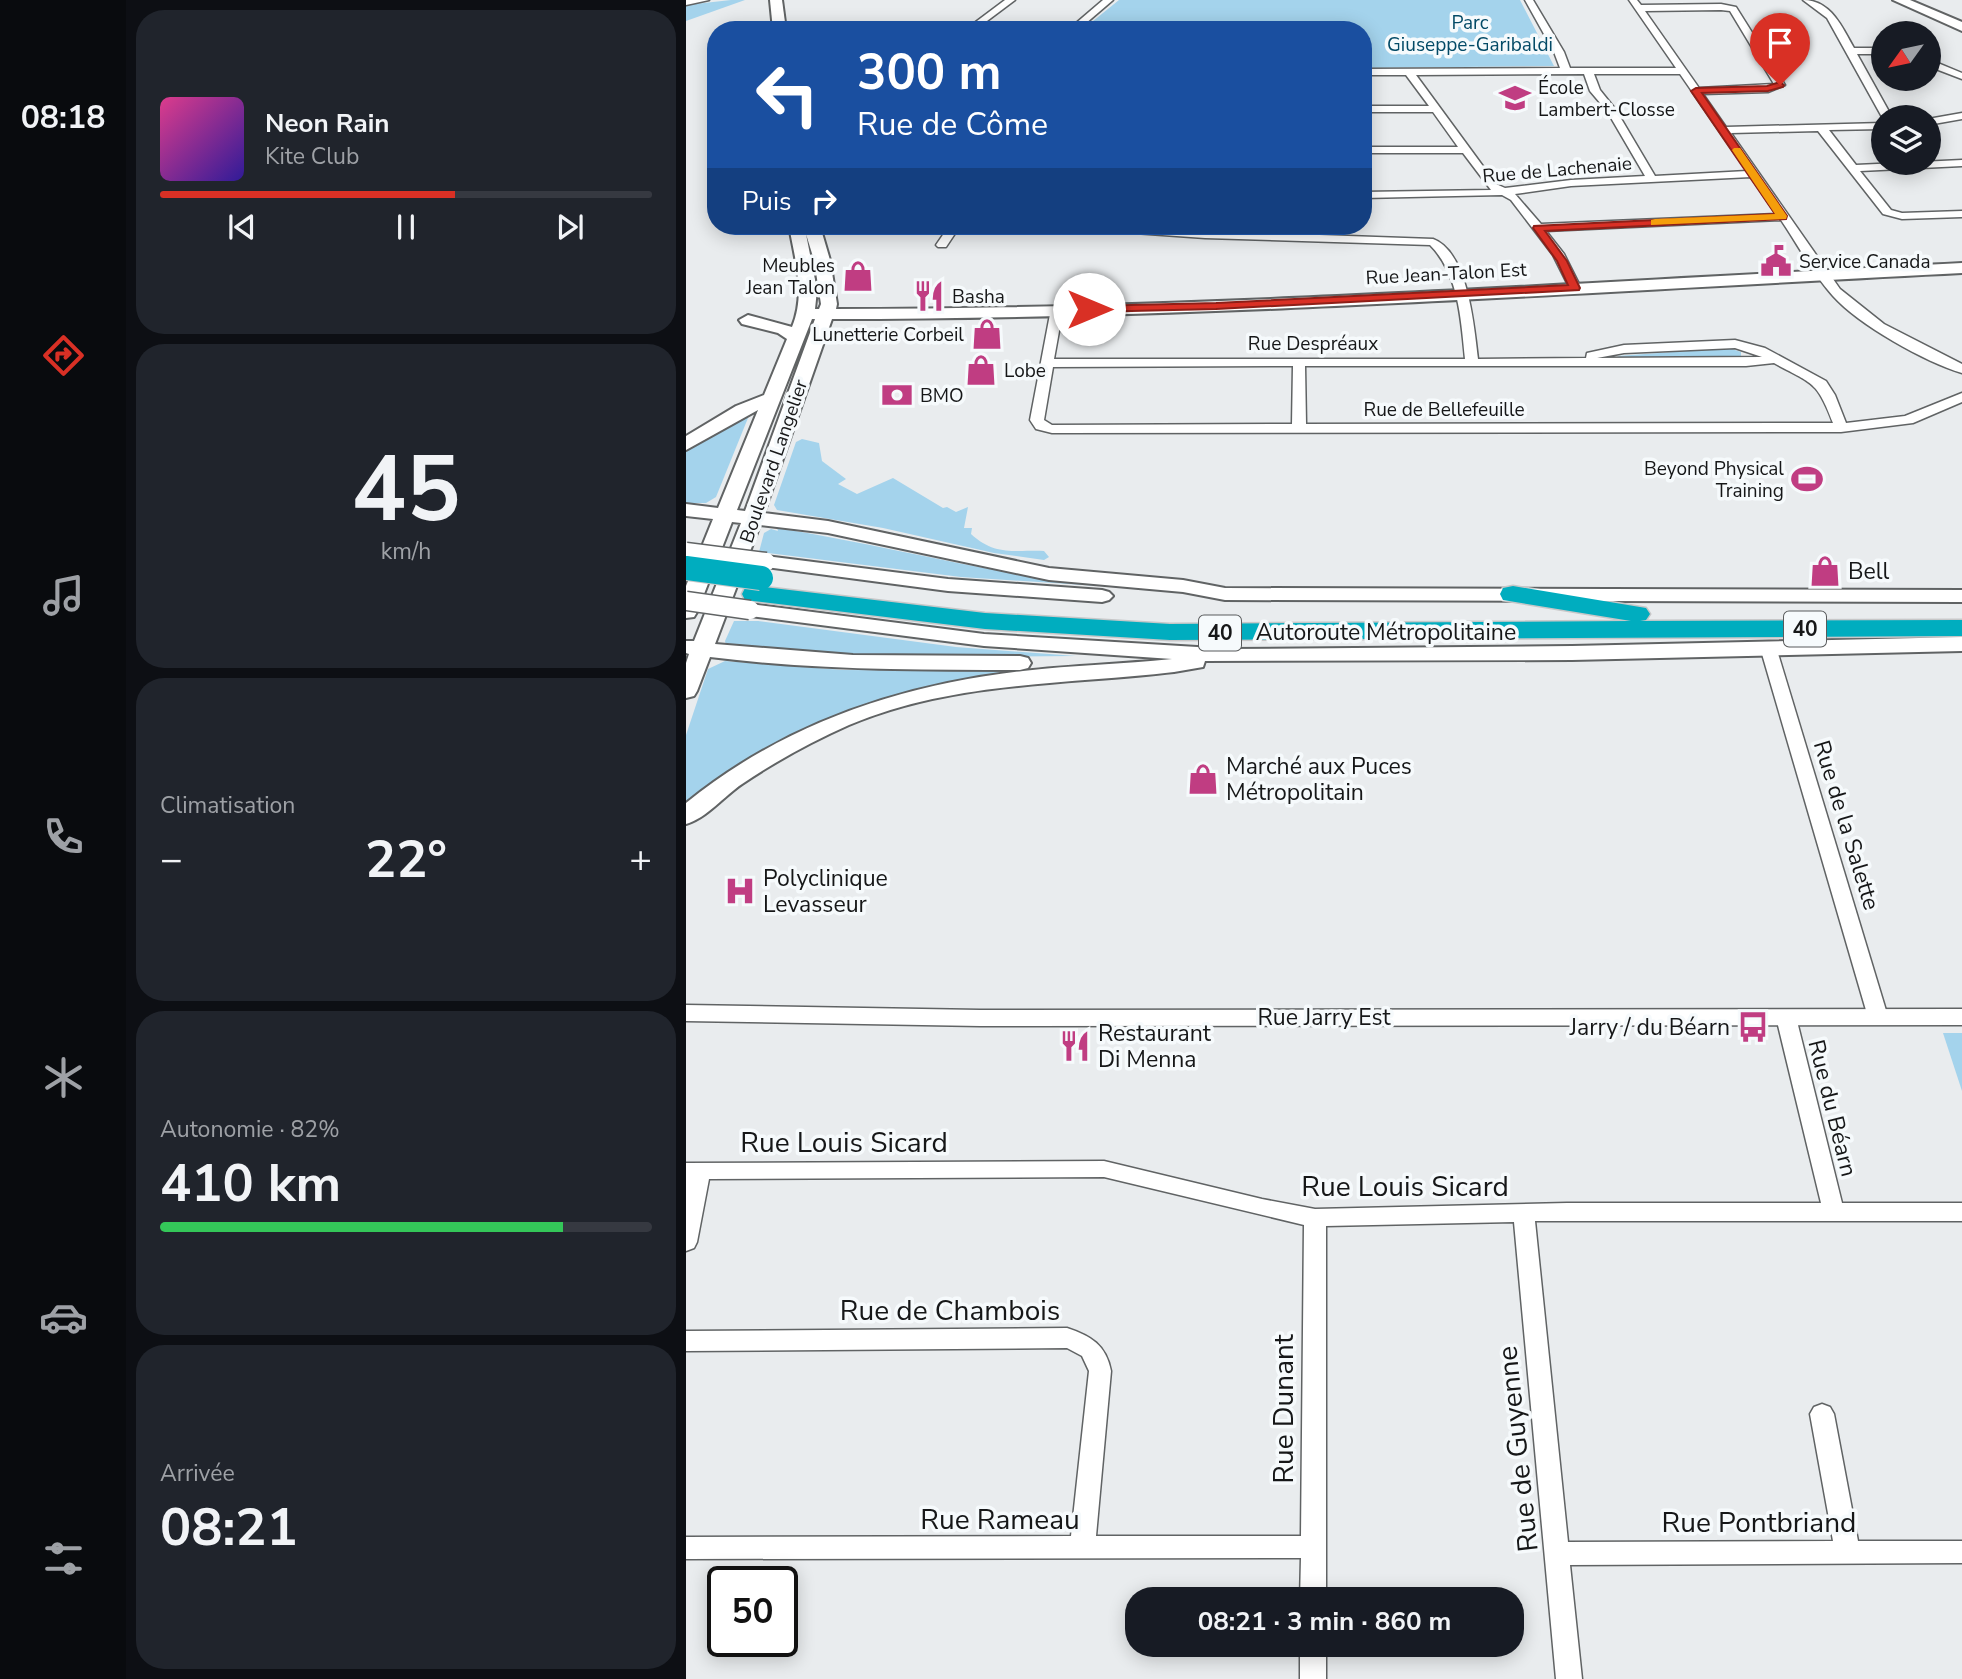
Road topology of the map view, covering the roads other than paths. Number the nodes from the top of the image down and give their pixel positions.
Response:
1 (704, 0) edge
2 (763, 0) edge
3 (776, 0) edge
4 (1011, 0) edge
5 (1109, 0) edge
6 (1530, 0) edge
7 (1807, 0) edge
8 (1899, 0) edge
9 (1918, 0) edge
10 (686, 2) edge
11 (1636, 4) edge
12 (1962, 19) edge
13 (766, 21) edge
14 (779, 21) edge
15 (982, 21) edge
16 (1083, 21) edge
17 (1962, 27) edge
18 (1850, 51) junction
19 (1871, 51) edge
20 (1941, 67) edge
21 (1566, 71) junction
22 (1588, 71) junction
23 (1682, 71) junction
24 (1372, 72) edge
25 (1409, 72) junction
26 (1962, 76) edge
27 (1696, 91) junction
28 (1880, 105) edge
29 (1372, 109) edge
30 (1435, 109) junction
31 (1962, 116) edge
32 (1941, 120) edge
33 (1820, 126) junction
34 (1871, 126) edge
35 (1723, 130) junction
36 (1372, 150) edge
37 (1466, 150) junction
38 (1962, 163) edge
39 (1852, 168) junction
40 (1754, 174) junction
41 (1652, 179) junction
42 (1506, 192) junction
43 (1372, 195) edge
44 (1962, 214) edge
45 (1782, 216) junction
46 (1538, 228) junction
47 (799, 235) edge
48 (815, 235) edge
49 (949, 235) edge
50 (1205, 235) edge
51 (942, 246) dead end
52 (1962, 268) edge
53 (1823, 275) junction
54 (1575, 288) junction
55 (1461, 293) junction
56 (1057, 309) junction
57 (807, 310) junction
58 (827, 310) junction
59 (748, 320) dead end
60 (798, 339) junction
61 (1472, 362) junction
62 (1047, 363) junction
63 (1299, 363) junction
64 (1962, 369) edge
65 (1962, 397) edge
66 (770, 399) junction
67 (1841, 428) junction
68 (1299, 429) junction
69 (686, 444) edge
70 (686, 510) edge
71 (724, 514) junction
72 (753, 517) junction
73 (686, 552) edge
74 (686, 568) edge
75 (686, 585) edge
76 (758, 586) junction
77 (1225, 594) junction
78 (1513, 594) junction
79 (1962, 596) edge
80 (686, 601) edge
81 (686, 612) edge
82 (1962, 612) edge
83 (1636, 614) junction
84 (1962, 628) edge
85 (1686, 630) junction
86 (1962, 644) edge
87 (1768, 647) junction
88 (694, 648) edge
89 (1517, 652) junction
90 (1230, 656) junction
91 (1175, 665) junction
92 (686, 691) edge
93 (686, 816) edge
94 (686, 1013) edge
95 (1786, 1017) junction
96 (1878, 1017) junction
97 (1962, 1017) edge
98 (693, 1171) edge
99 (1833, 1211) junction
100 (1962, 1212) edge
101 (1524, 1214) junction
102 (1315, 1218) junction
103 (686, 1242) edge
104 (686, 1341) edge
105 (1822, 1415) dead end
106 (1314, 1547) junction
107 (686, 1548) edge
108 (1082, 1549) junction
109 (1847, 1552) junction
110 (1962, 1552) edge
111 (1557, 1553) junction
112 (1313, 1587) edge
113 (1313, 1657) edge
114 (1313, 1679) edge
115 (1569, 1679) edge

1 - 10 street
2 - 13 main road
3 - 14 main road
4 - 15 street
5 - 16 street
6 - 21 street
7 - 18 street
8 - 17 main road
9 - 12 main road
11 - 23 street
11 - 27 street
18 - 19 street
18 - 28 street
20 - 26 street
21 - 22 street
21 - 25 street
22 - 23 street
22 - 41 street
23 - 27 street
24 - 25 street
25 - 30 street
27 - 35 street
29 - 30 street
30 - 37 street
31 - 32 street
33 - 34 street
33 - 35 street
33 - 39 street
35 - 40 street
36 - 37 street
37 - 42 street
38 - 39 street
39 - 44 street
40 - 41 street, Rue de Lachenaie
40 - 45 street
41 - 42 street, Rue de Lachenaie
42 - 43 street, Rue de Lachenaie
42 - 46 street
45 - 46 street
45 - 53 street
46 - 54 street
47 - 57 main road, Boulevard Langelier
48 - 58 main road, Boulevard Langelier
49 - 51 street
50 - 55 street
52 - 53 main road, Rue Jean-Talon Est
53 - 54 main road, Rue Jean-Talon Est
53 - 64 street
54 - 55 main road, Rue Jean-Talon Est
55 - 56 main road, Rue Jean-Talon Est
55 - 61 street
56 - 58 main road, Rue Jean-Talon Est
56 - 62 street, Rue de Bellefeuille
57 - 58 main road, Rue Jean-Talon Est
57 - 60 main road, Boulevard Langelier
58 - 72 main road, Boulevard Langelier
59 - 60 main road
60 - 66 main road, Boulevard Langelier
61 - 63 street, Rue Despréaux
61 - 67 street, Rue Despréaux
62 - 63 street, Rue Despréaux
62 - 68 street, Rue de Bellefeuille
63 - 68 street
65 - 67 street, Rue de Bellefeuille
66 - 69 main road
66 - 71 main road, Boulevard Langelier
67 - 68 street, Rue de Bellefeuille
70 - 71 main road
71 - 72 main road
71 - 81 main road, Boulevard Langelier
72 - 77 main road
72 - 88 main road, Boulevard Langelier
73 - 76 main road, bridge
74 - 76 highway, Autoroute Métropolitaine / 40, bridge
75 - 76 highway, Autoroute Métropolitaine / 40
76 - 77 main road
76 - 80 main road, bridge
76 - 83 highway, Autoroute Métropolitaine / 40
76 - 85 highway, Autoroute Métropolitaine / 40
76 - 90 main road
77 - 78 main road
78 - 79 main road
78 - 83 highway
82 - 83 highway, Autoroute Métropolitaine / 40
84 - 85 highway, Autoroute Métropolitaine / 40
85 - 89 highway
86 - 87 main road
87 - 89 main road
87 - 96 street, Rue de la Salette
88 - 91 main road
88 - 92 main road, Boulevard Langelier
89 - 90 main road
90 - 91 main road
91 - 93 main road
94 - 95 street, Rue Jarry Est
95 - 96 street, Rue Jarry Est
95 - 99 street, Rue du Béarn
96 - 97 street, Rue Jarry Est
98 - 102 street, Rue Louis Sicard
98 - 103 street
99 - 100 street, Rue Louis Sicard
99 - 101 street, Rue Louis Sicard
101 - 102 street, Rue Louis Sicard
101 - 111 street, Rue de Guyenne
102 - 106 street, Rue Dunant
104 - 108 street, Rue de Chambois
105 - 109 street
106 - 108 street, Rue Rameau
106 - 112 street, Rue Dunant
107 - 108 street, Rue Rameau
109 - 110 street, Rue Pontbriand
109 - 111 street, Rue Pontbriand
111 - 115 street, Rue de Guyenne
113 - 114 street

